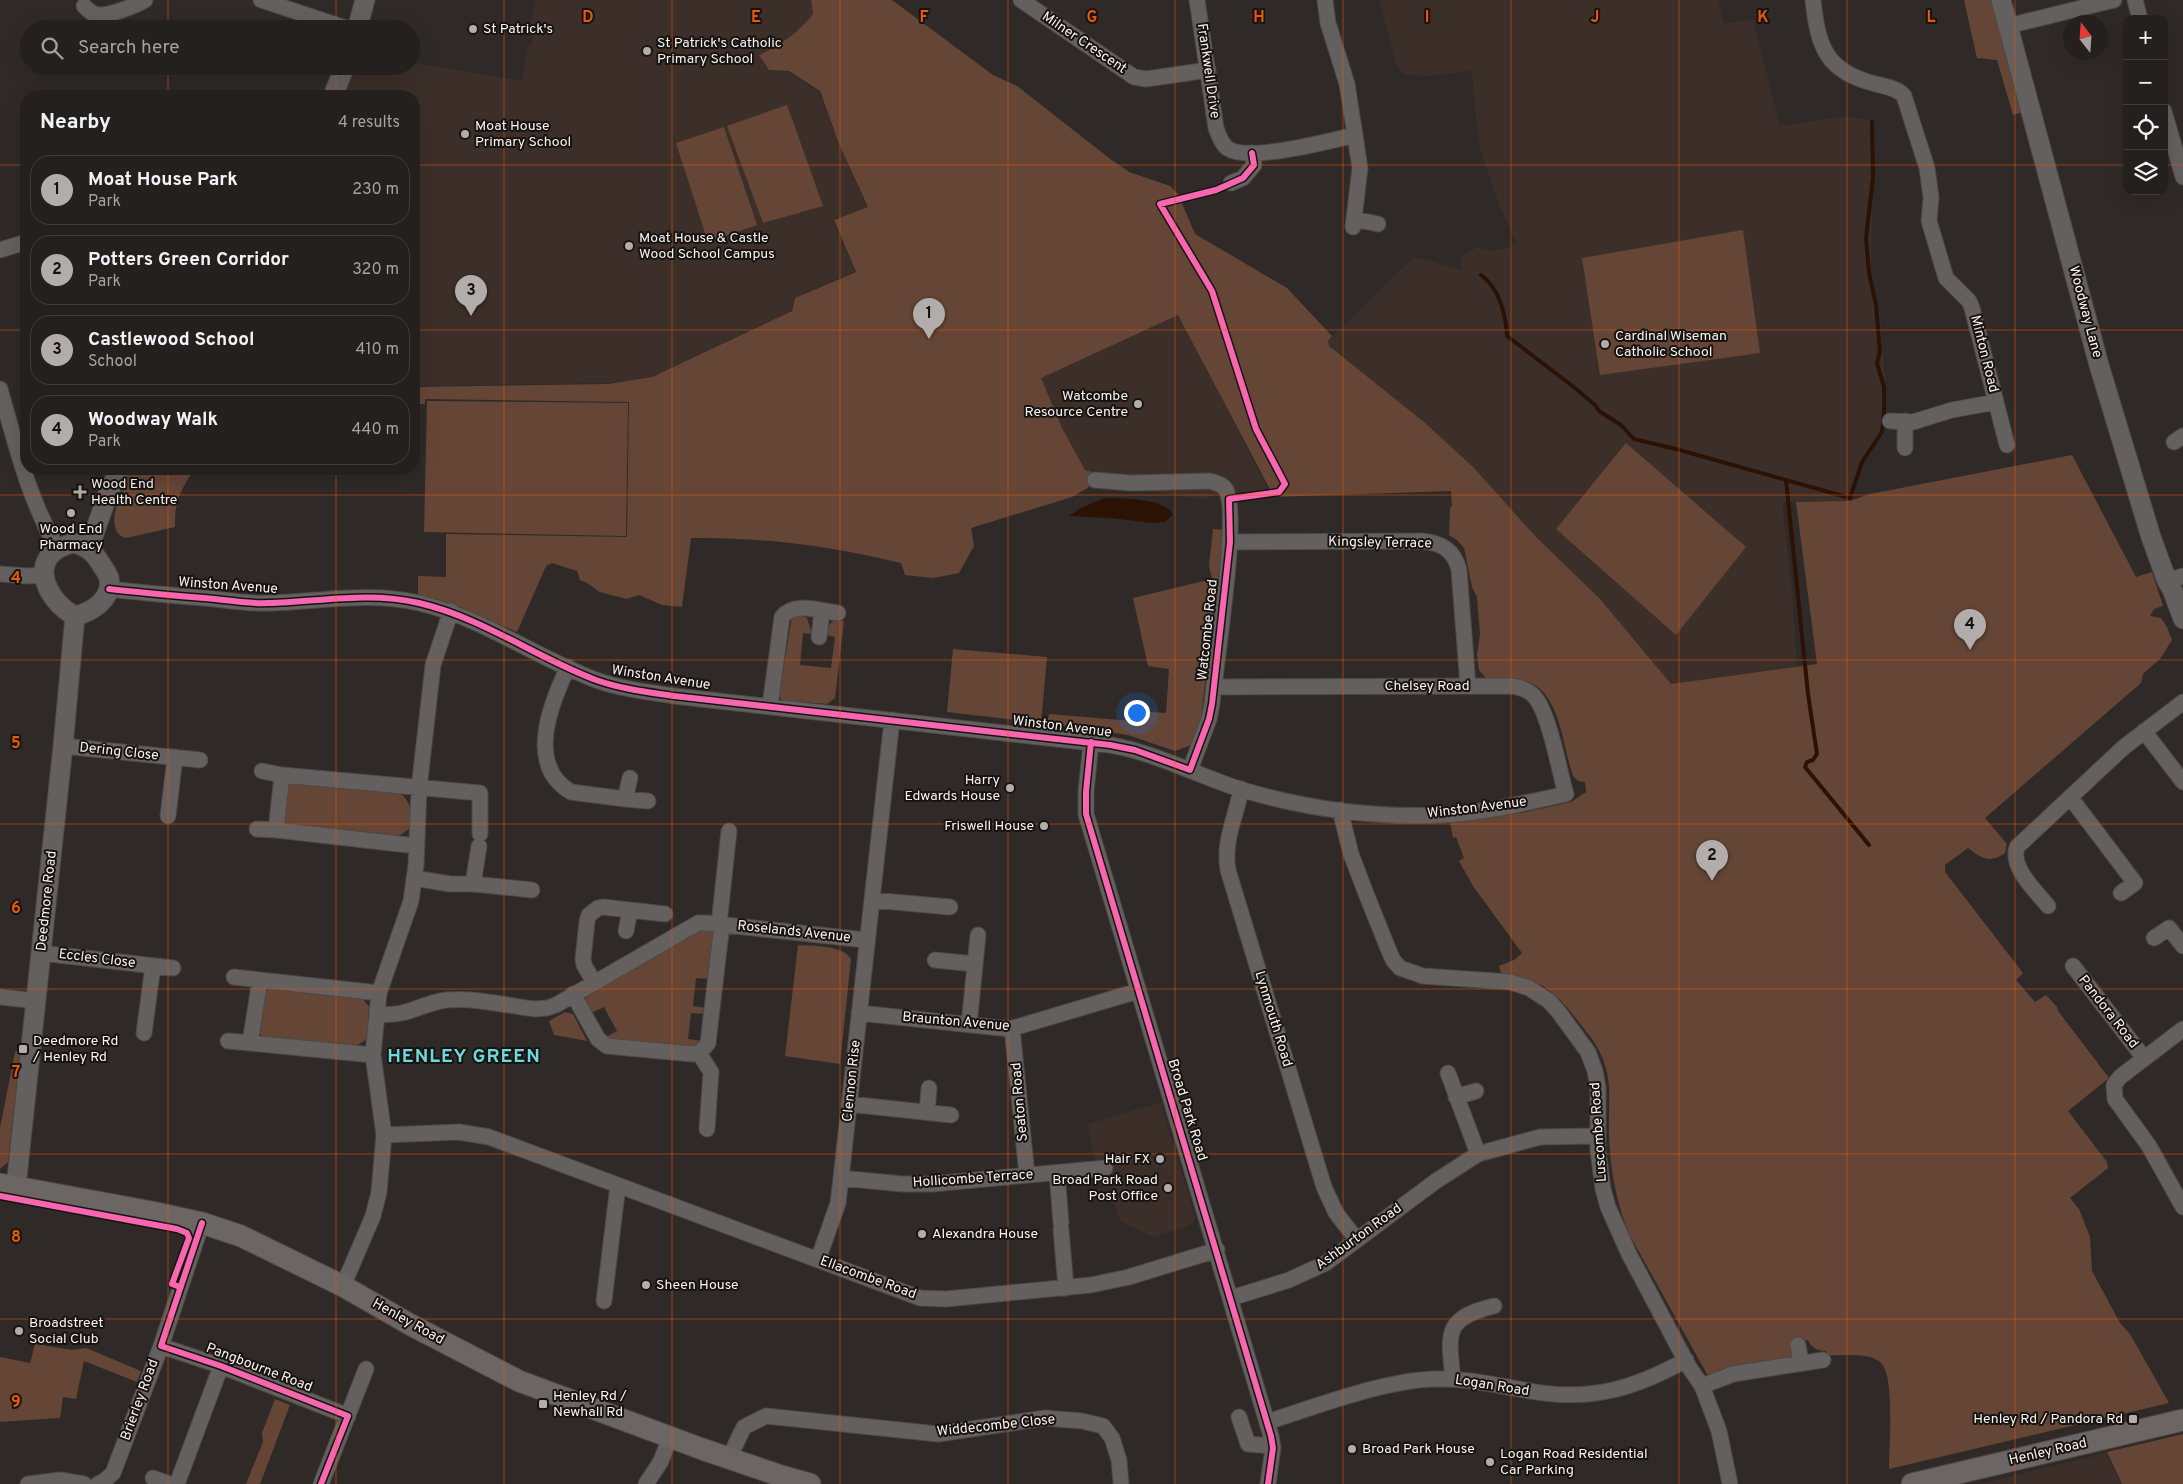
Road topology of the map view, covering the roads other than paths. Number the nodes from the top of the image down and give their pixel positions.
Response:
1 (145, 0) edge
2 (261, 0) edge
3 (365, 0) edge
4 (1022, 0) edge
5 (1197, 0) edge
6 (1325, 0) edge
7 (1813, 0) edge
8 (2000, 0) edge
9 (2114, 0) edge
10 (2134, 0) edge
11 (2074, 5) edge
12 (84, 6) dead end
13 (2139, 15) edge
14 (321, 20) edge
15 (359, 20) edge
16 (2008, 26) junction
17 (1208, 70) junction
18 (342, 75) edge
19 (336, 90) edge
20 (2168, 124) edge
21 (1355, 135) junction
22 (1252, 153) junction
23 (2183, 177) edge
24 (1231, 183) dead end
25 (1378, 224) dead end
26 (20, 244) edge
27 (0, 250) edge
28 (0, 389) edge
29 (1996, 402) junction
30 (1890, 421) dead end
31 (1905, 422) junction
32 (2007, 445) dead end
33 (1905, 448) dead end
34 (20, 459) edge
35 (25, 475) edge
36 (117, 475) edge
37 (1095, 480) dead end
38 (1230, 542) junction
39 (57, 548) junction
40 (89, 548) junction
41 (0, 574) edge
42 (44, 575) junction
43 (2175, 579) edge
44 (109, 589) junction
45 (451, 611) junction
46 (822, 611) junction
47 (838, 613) dead end
48 (75, 616) junction
49 (2183, 619) edge
50 (819, 637) dead end
51 (568, 667) junction
52 (1468, 686) junction
53 (1214, 687) junction
54 (2183, 702) edge
55 (770, 706) junction
56 (892, 720) junction
57 (2144, 731) junction
58 (1091, 742) junction
59 (64, 746) junction
60 (175, 757) junction
61 (200, 760) dead end
62 (1190, 770) junction
63 (262, 771) dead end
64 (282, 775) junction
65 (630, 778) dead end
66 (2183, 782) edge
67 (419, 789) junction
68 (1241, 789) junction
69 (1566, 794) joint
70 (2070, 797) junction
71 (625, 799) junction
72 (648, 802) dead end
73 (1340, 810) junction
74 (168, 816) dead end
75 (257, 829) dead end
76 (276, 830) junction
77 (729, 830) dead end
78 (417, 846) junction
79 (414, 878) junction
80 (473, 884) junction
81 (532, 890) dead end
82 (2121, 893) dead end
83 (872, 900) junction
84 (2048, 906) dead end
85 (950, 907) dead end
86 (630, 910) junction
87 (665, 914) dead end
88 (720, 924) junction
89 (626, 931) dead end
90 (978, 935) dead end
91 (2154, 938) dead end
92 (866, 940) junction
93 (2183, 946) edge
94 (41, 953) junction
95 (935, 960) dead end
96 (975, 964) junction
97 (152, 966) junction
98 (2073, 966) dead end
99 (173, 968) dead end
100 (234, 977) dead end
101 (260, 980) junction
102 (594, 982) junction
103 (1138, 990) junction
104 (380, 992) junction
105 (573, 994) junction
106 (0, 997) edge
107 (37, 1001) junction
108 (859, 1013) junction
109 (378, 1014) junction
110 (969, 1025) junction
111 (1012, 1028) junction
112 (2183, 1029) edge
113 (144, 1033) dead end
114 (228, 1041) dead end
115 (250, 1043) junction
116 (699, 1053) junction
117 (374, 1054) junction
118 (2144, 1058) junction
119 (1448, 1073) dead end
120 (929, 1088) dead end
121 (1476, 1090) dead end
122 (1456, 1097) junction
123 (849, 1104) junction
124 (927, 1112) junction
125 (951, 1115) dead end
126 (707, 1129) dead end
127 (384, 1135) junction
128 (1597, 1136) junction
129 (1478, 1154) junction
130 (1105, 1168) dead end
131 (1056, 1173) junction
132 (1027, 1175) junction
133 (841, 1178) junction
134 (8, 1185) edge
135 (618, 1185) junction
136 (2177, 1185) edge
137 (2183, 1207) edge
138 (202, 1223) junction
139 (1357, 1240) junction
140 (1216, 1250) junction
141 (818, 1260) junction
142 (343, 1286) junction
143 (1066, 1288) junction
144 (1231, 1298) junction
145 (604, 1302) dead end
146 (1494, 1306) dead end
147 (1798, 1344) dead end
148 (161, 1346) junction
149 (1686, 1360) junction
150 (1823, 1360) dead end
151 (1801, 1362) junction
152 (221, 1366) junction
153 (366, 1369) dead end
154 (1454, 1379) junction
155 (1702, 1386) junction
156 (348, 1416) junction
157 (1239, 1417) dead end
158 (2183, 1420) edge
159 (1267, 1422) junction
160 (670, 1437) junction
161 (1272, 1446) junction
162 (729, 1458) junction
163 (153, 1478) dead end
164 (28, 1484) edge
165 (84, 1484) edge
166 (98, 1484) edge
167 (170, 1484) edge
168 (177, 1484) edge
169 (320, 1484) edge
170 (646, 1484) edge
171 (810, 1484) edge
172 (1121, 1484) edge
173 (1268, 1484) edge
174 (1730, 1484) edge
175 (1912, 1484) edge

1 - 12 street
2 - 14 street
3 - 15 street
4 - 17 street, Milner Crescent
5 - 17 street, Frankwell Drive
6 - 21 street
7 - 29 street, Minton Road
8 - 16 street, Woodway Lane
9 - 11 street
10 - 13 street
11 - 16 street
16 - 43 street, Woodway Lane
17 - 22 street, Frankwell Drive
18 - 19 street
20 - 23 street
21 - 22 street
21 - 25 street
22 - 24 street
26 - 27 street
28 - 34 street
29 - 31 street
29 - 32 street, Minton Road
30 - 31 street
31 - 33 street
35 - 39 street
36 - 40 street
37 - 38 street, Watcombe Road
38 - 52 street, Kingsley Terrace
38 - 53 street, Watcombe Road
39 - 40 street
39 - 42 street
40 - 44 street
41 - 42 street
42 - 48 street
43 - 49 street, Woodway Lane
44 - 45 street, Winston Avenue
44 - 48 street
45 - 51 street, Winston Avenue
45 - 67 street
46 - 47 street
46 - 50 street
46 - 55 street
48 - 59 street, Deedmore Road
51 - 55 street, Winston Avenue
51 - 71 street
52 - 53 street, Chelsey Road
52 - 69 street, Chelsey Road
53 - 62 street, Watcombe Road
54 - 57 street
55 - 56 street, Winston Avenue
56 - 58 street, Winston Avenue
56 - 83 street, Clennon Rise
57 - 66 street
57 - 70 street
58 - 62 street, Winston Avenue
58 - 103 street, Broad Park Road
59 - 60 street, Dering Close
59 - 94 street, Deedmore Road
60 - 61 street, Dering Close
60 - 74 street, Dering Close
62 - 68 street, Winston Avenue
63 - 64 street
64 - 67 street
64 - 76 street
65 - 71 street
67 - 78 street
67 - 80 street
68 - 73 street, Winston Avenue
68 - 139 street, Lynmouth Road
69 - 73 street, Winston Avenue
70 - 82 street
70 - 84 street
71 - 72 street
73 - 128 street, Luscombe Road
75 - 76 street
76 - 78 street
77 - 88 street, Roselands Avenue
78 - 79 street
79 - 80 street
79 - 104 street
80 - 81 street
83 - 85 street
83 - 92 street, Clennon Rise
86 - 87 street
86 - 89 street
86 - 102 street
88 - 92 street, Roselands Avenue
88 - 102 street, Roselands Avenue
88 - 116 street, Roselands Avenue
90 - 96 street
91 - 93 street
92 - 108 street, Clennon Rise
94 - 97 street, Eccles Close
94 - 107 street, Deedmore Road
95 - 96 street
96 - 110 street
97 - 99 street, Eccles Close
97 - 113 street, Eccles Close
98 - 118 street, Pandora Road
100 - 101 street
101 - 104 street
101 - 115 street
102 - 105 street, Roselands Avenue
103 - 111 street, Braunton Avenue
103 - 140 street, Broad Park Road
104 - 109 street
105 - 109 street, Roselands Avenue
105 - 116 street
106 - 107 street
107 - 134 street, Deedmore Road
108 - 110 street, Braunton Avenue
108 - 123 street, Clennon Rise
109 - 117 street
110 - 111 street, Braunton Avenue
111 - 132 street, Seaton Road
112 - 118 street, Pandora Road
114 - 115 street
115 - 117 street
116 - 126 street
117 - 127 street
118 - 136 street, Pandora Road
119 - 122 street
120 - 124 street
121 - 122 street
122 - 129 street
123 - 124 street
123 - 133 street, Clennon Rise
124 - 125 street
127 - 135 street, Ellacombe Road
127 - 142 street
128 - 129 street, Ashburton Road
128 - 149 street, Luscombe Road
129 - 139 street, Ashburton Road
130 - 131 street, Hollicombe Terrace
131 - 132 street, Hollicombe Terrace
131 - 143 street
132 - 133 street, Hollicombe Terrace
133 - 141 street, Clennon Rise
134 - 138 main road, Henley Road
135 - 141 street, Ellacombe Road
135 - 145 street
136 - 137 street, Pandora Road
138 - 142 main road, Henley Road
138 - 148 street, Brierley Road
139 - 144 street, Ashburton Road
140 - 143 street, Ellacombe Road
140 - 144 street, Broad Park Road
141 - 143 street, Ellacombe Road
142 - 160 main road, Henley Road
144 - 159 street, Broad Park Road
146 - 154 street
147 - 151 street
148 - 152 street, Pangbourne Road
148 - 166 street, Brierley Road
149 - 154 street, Logan Road
149 - 155 street, Luscombe Road
150 - 151 street
151 - 155 street
152 - 156 street, Pangbourne Road
152 - 168 street
153 - 156 street
154 - 159 street, Logan Road
155 - 174 street, Luscombe Road
156 - 169 street
157 - 161 street
158 - 175 main road, Henley Road
159 - 161 street, Broad Park Road
160 - 162 main road, Henley Road
160 - 170 street
161 - 173 street, Broad Park Road
162 - 171 main road, Henley Road
162 - 172 street, Widdecombe Close
163 - 167 street
164 - 165 street

